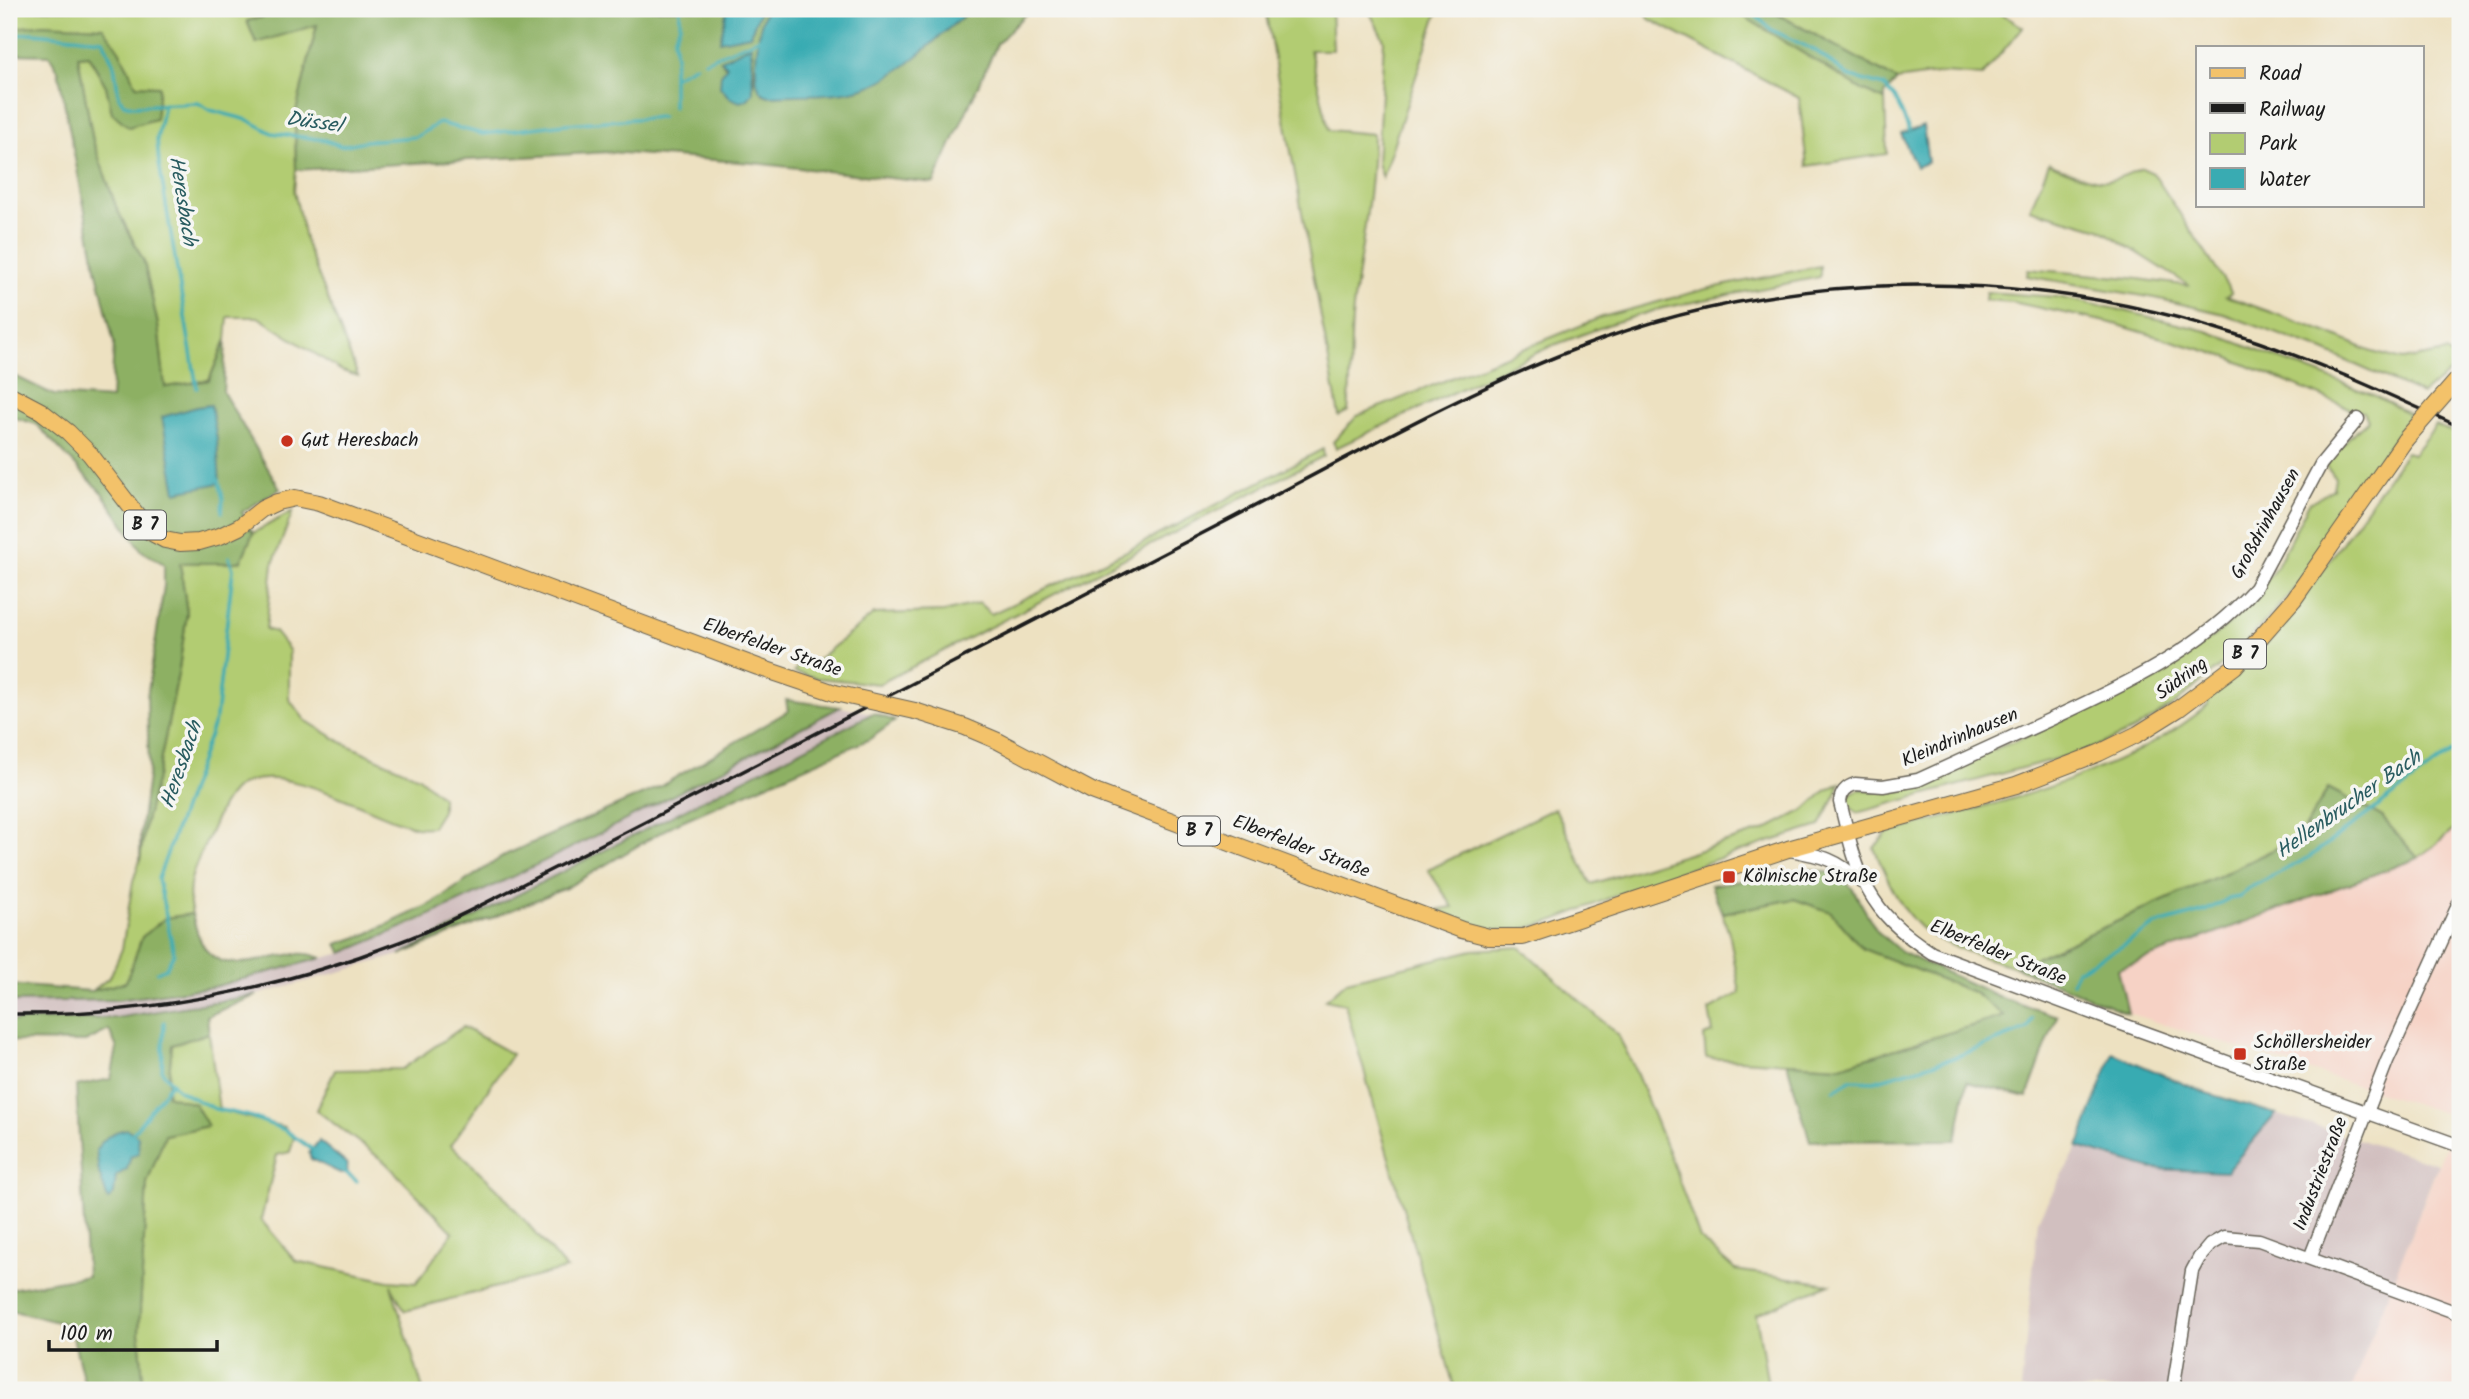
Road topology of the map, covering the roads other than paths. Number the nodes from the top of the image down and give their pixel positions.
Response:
1 (2460, 377) edge
2 (9, 394) edge
3 (2358, 419) dead end
4 (2089, 701) joint
5 (1847, 831) junction
6 (1788, 849) junction
7 (1864, 885) junction
8 (2460, 901) edge
9 (2366, 1111) junction
10 (2460, 1146) edge
11 (2310, 1258) junction
12 (2460, 1314) edge
13 (2173, 1390) edge

1 - 5 main road, Südring / B 7, bridge
2 - 6 main road, Elberfelder Straße / B 7, bridge
3 - 4 street, Großdrinhausen
4 - 5 street, Kleindrinhausen
5 - 6 main road, Elberfelder Straße / B 7
5 - 7 street, Elberfelder Straße
6 - 7 street
7 - 9 street, Elberfelder Straße
8 - 9 street
9 - 10 street, Elberfelder Straße
9 - 11 street, Industriestraße
11 - 12 street, Industriestraße
11 - 13 street

